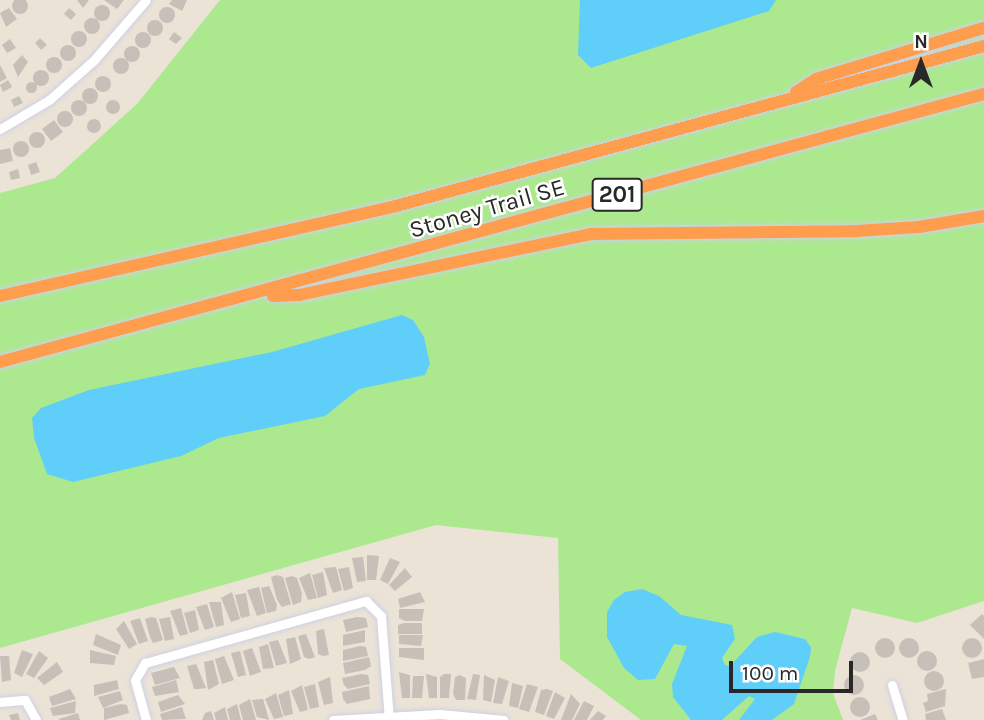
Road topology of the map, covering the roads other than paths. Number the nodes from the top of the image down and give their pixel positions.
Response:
1 (146, 0) edge
2 (984, 28) edge
3 (984, 46) edge
4 (984, 94) edge
5 (783, 100) junction
6 (0, 130) edge
7 (984, 216) edge
8 (966, 220) junction
9 (984, 222) edge
10 (3, 296) edge
11 (251, 297) junction
12 (0, 362) edge
13 (892, 685) dead end
14 (0, 702) edge
15 (388, 717) edge
16 (36, 720) edge
17 (146, 720) edge
18 (333, 720) edge
19 (504, 720) edge
20 (904, 720) edge

1 - 6 street
2 - 5 highway
3 - 5 highway, Stoney Trail SE / 201
4 - 11 highway, Stoney Trail SE / 201
5 - 10 highway, Stoney Trail SE / 201
7 - 8 highway
8 - 9 highway
8 - 11 highway
11 - 12 highway, Stoney Trail SE / 201
13 - 20 street
14 - 16 street
15 - 17 street
15 - 18 street
15 - 19 street

